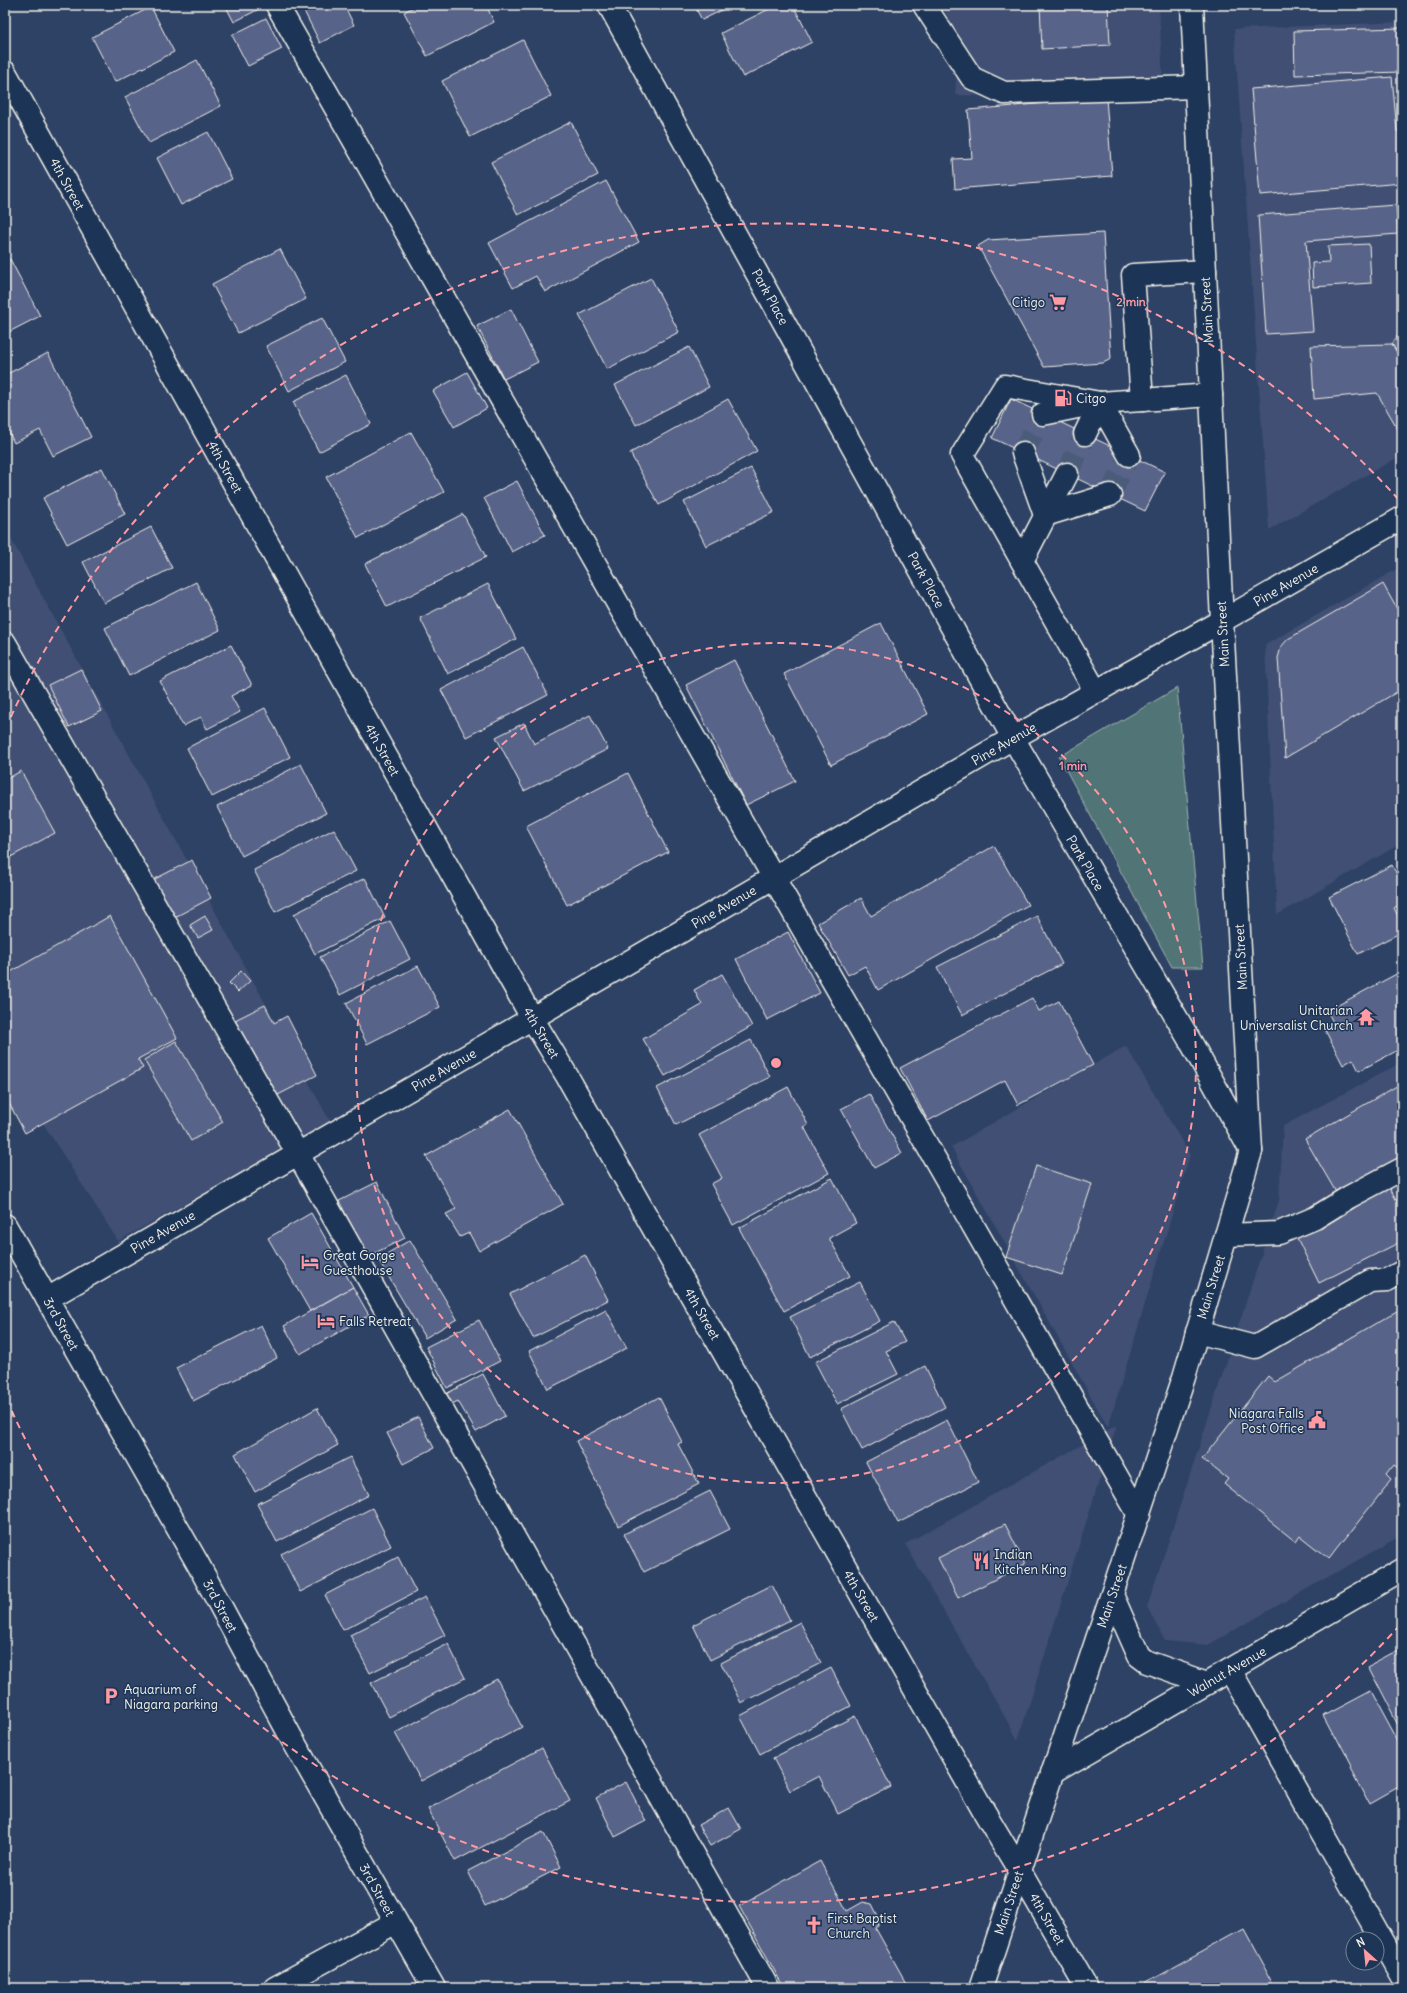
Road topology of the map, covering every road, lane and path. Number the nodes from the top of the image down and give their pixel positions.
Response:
1 (277, 5) edge
2 (609, 5) edge
3 (924, 5) edge
4 (1192, 5) edge
5 (5, 72) edge
6 (1196, 87) junction
7 (1206, 271) junction
8 (1211, 395) junction
9 (1142, 400) junction
10 (1100, 403) junction
11 (1043, 414) dead end
12 (1085, 434) tunnel mouth
13 (1023, 452) dead end
14 (1129, 455) dead end
15 (1067, 474) tunnel mouth
16 (1110, 495) dead end
17 (1045, 516) junction
18 (1402, 518) edge
19 (1022, 561) junction
20 (1222, 622) junction
21 (5, 643) edge
22 (1096, 692) junction
23 (1013, 738) junction
24 (774, 878) junction
25 (532, 1018) junction
26 (1252, 1152) junction
27 (298, 1154) junction
28 (1402, 1169) edge
29 (5, 1225) edge
30 (1226, 1235) junction
31 (1402, 1272) edge
32 (47, 1299) junction
33 (1197, 1332) junction
34 (1139, 1515) junction
35 (1402, 1570) edge
36 (1112, 1595) junction
37 (1230, 1670) junction
38 (1206, 1683) junction
39 (1052, 1773) junction
40 (1019, 1870) junction
41 (396, 1922) junction
42 (1402, 1976) edge
43 (275, 1988) edge
44 (434, 1988) edge
45 (768, 1988) edge
46 (981, 1988) edge
47 (1086, 1988) edge

1 - 24 street
2 - 23 street, Park Place
3 - 6 street
4 - 6 street, Main Street
5 - 25 street, 4th Street
6 - 7 street, Main Street
7 - 8 street, Main Street
7 - 9 street
8 - 9 street
8 - 20 street, Main Street
9 - 10 street
10 - 11 street
10 - 12 street
10 - 14 street
10 - 19 street
13 - 17 street
15 - 17 street
16 - 17 street
17 - 19 street
18 - 20 street, Pine Avenue
19 - 22 street
20 - 22 street, Pine Avenue
20 - 26 street, Main Street
21 - 27 street
22 - 23 street, Pine Avenue
23 - 24 street, Pine Avenue
23 - 26 street, Park Place
24 - 25 street, Pine Avenue
24 - 34 street
25 - 27 street, Pine Avenue
25 - 40 street, 4th Street
26 - 30 street, Main Street
27 - 32 street, Pine Avenue
27 - 45 street
28 - 30 street
29 - 32 street, 3rd Street
30 - 33 street, Main Street
31 - 33 street
32 - 41 street, 3rd Street
33 - 34 street, Main Street
34 - 36 street, Main Street
35 - 37 street, Walnut Avenue
36 - 38 street
36 - 39 street, Main Street
37 - 38 street, Walnut Avenue
37 - 42 street
38 - 39 street, Walnut Avenue
39 - 40 street, Main Street
40 - 46 street, Main Street
40 - 47 street, 4th Street
41 - 43 street
41 - 44 street, 3rd Street

